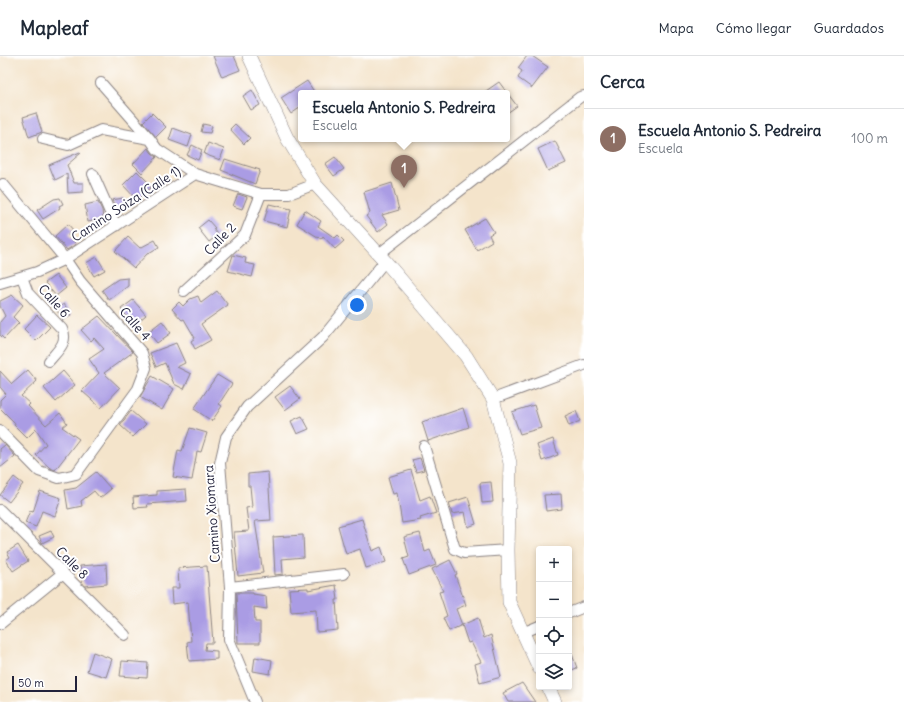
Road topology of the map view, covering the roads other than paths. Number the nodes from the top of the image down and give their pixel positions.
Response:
1 (252, 58) edge
2 (101, 83) dead end
3 (584, 96) edge
4 (43, 139) dead end
5 (150, 139) junction
6 (93, 174) dead end
7 (195, 174) junction
8 (3, 184) dead end
9 (316, 184) junction
10 (261, 194) junction
11 (116, 226) junction
12 (382, 258) junction
13 (65, 260) junction
14 (22, 277) junction
15 (0, 283) edge
16 (184, 291) dead end
17 (49, 361) dead end
18 (584, 365) edge
19 (493, 399) junction
20 (0, 431) edge
21 (424, 446) dead end
22 (0, 510) edge
23 (508, 550) junction
24 (63, 573) junction
25 (344, 574) dead end
26 (230, 587) junction
27 (584, 607) edge
28 (572, 612) edge
29 (0, 624) edge
30 (536, 627) edge
31 (522, 633) junction
32 (125, 636) dead end
33 (536, 662) edge
34 (549, 690) edge
35 (255, 702) edge
36 (555, 702) edge

1 - 9 street
2 - 5 street
3 - 12 street, Camino Xiomara
4 - 5 street
5 - 7 street
6 - 11 street
7 - 10 street, Camino Soiza (Calle 1)
7 - 11 street, Camino Soiza (Calle 1)
8 - 13 street, Calle 4
9 - 10 street, Camino Soiza (Calle 1)
9 - 12 street
10 - 16 street, Calle 2
11 - 13 street, Camino Soiza (Calle 1)
12 - 19 street
12 - 26 street, Camino Xiomara
13 - 14 street, Camino Soiza (Calle 1)
13 - 20 street, Calle 4
14 - 15 street, Camino Soiza (Calle 1)
14 - 17 street, Calle 6
18 - 19 street
19 - 23 street
21 - 23 street
22 - 24 street, Calle 8
23 - 31 street
24 - 29 street
24 - 32 street, Calle 8
25 - 26 street
26 - 35 street, Camino Xiomara
27 - 28 street
30 - 31 street
31 - 33 street
34 - 36 street

